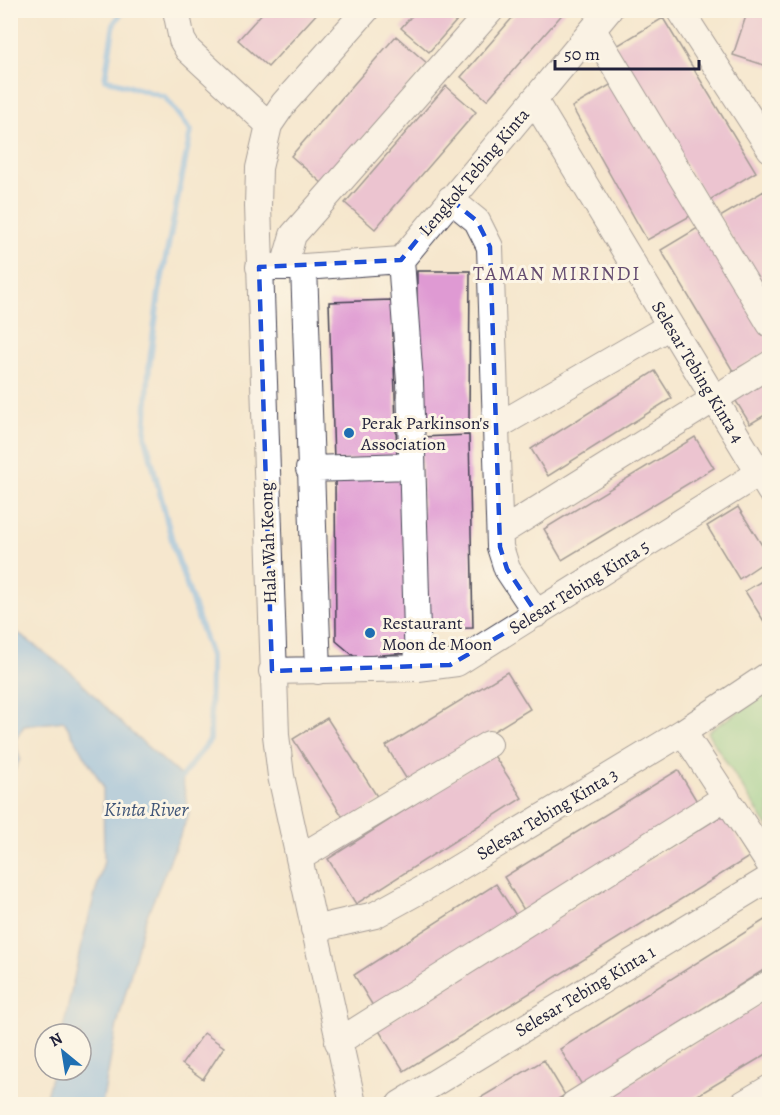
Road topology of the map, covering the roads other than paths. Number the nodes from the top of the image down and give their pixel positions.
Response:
1 (176, 10) edge
2 (366, 10) edge
3 (491, 10) edge
4 (680, 10) edge
5 (601, 20) edge
6 (534, 100) junction
7 (269, 125) junction
8 (766, 135) edge
9 (450, 199) junction
10 (401, 260) junction
11 (282, 267) junction
12 (770, 324) edge
13 (670, 326) junction
14 (770, 363) edge
15 (714, 398) junction
16 (496, 427) junction
17 (411, 466) junction
18 (309, 469) junction
19 (764, 482) edge
20 (500, 533) junction
21 (537, 614) junction
22 (418, 668) junction
23 (272, 671) junction
24 (318, 671) junction
25 (770, 674) edge
26 (683, 732) junction
27 (489, 744) dead end
28 (726, 797) junction
29 (299, 858) junction
30 (770, 865) edge
31 (770, 878) edge
32 (314, 929) junction
33 (770, 983) edge
34 (338, 1042) junction
35 (770, 1088) edge
36 (353, 1104) edge
37 (400, 1104) edge
38 (574, 1104) edge
39 (743, 1104) edge

1 - 7 street
2 - 7 street, Hala Wah Keong
3 - 11 street
4 - 8 street
5 - 6 street, Lengkok Tebing Kinta
5 - 12 street
6 - 9 street, Lengkok Tebing Kinta
6 - 13 street, Selesar Tebing Kinta 4
7 - 11 street, Hala Wah Keong
9 - 10 street, Lengkok Tebing Kinta
9 - 16 street
10 - 11 street
10 - 17 street
11 - 18 street
11 - 23 street, Hala Wah Keong
13 - 15 street, Selesar Tebing Kinta 4
13 - 16 street
14 - 15 street
15 - 19 street, Selesar Tebing Kinta 4
15 - 20 street
16 - 20 street
17 - 18 street
17 - 22 street
18 - 24 street
19 - 21 street, Selesar Tebing Kinta 5
20 - 21 street
21 - 22 street, Selesar Tebing Kinta 5
22 - 24 street, Selesar Tebing Kinta 5
23 - 24 street, Selesar Tebing Kinta 5
23 - 29 street, Hala Wah Keong
25 - 26 street, Selesar Tebing Kinta 3
26 - 28 street
26 - 32 street, Selesar Tebing Kinta 3
27 - 29 street
28 - 30 street
28 - 34 street
29 - 32 street, Hala Wah Keong
31 - 37 street, Selesar Tebing Kinta 1
32 - 34 street, Hala Wah Keong
33 - 38 street
34 - 36 street, Hala Wah Keong
35 - 39 street

